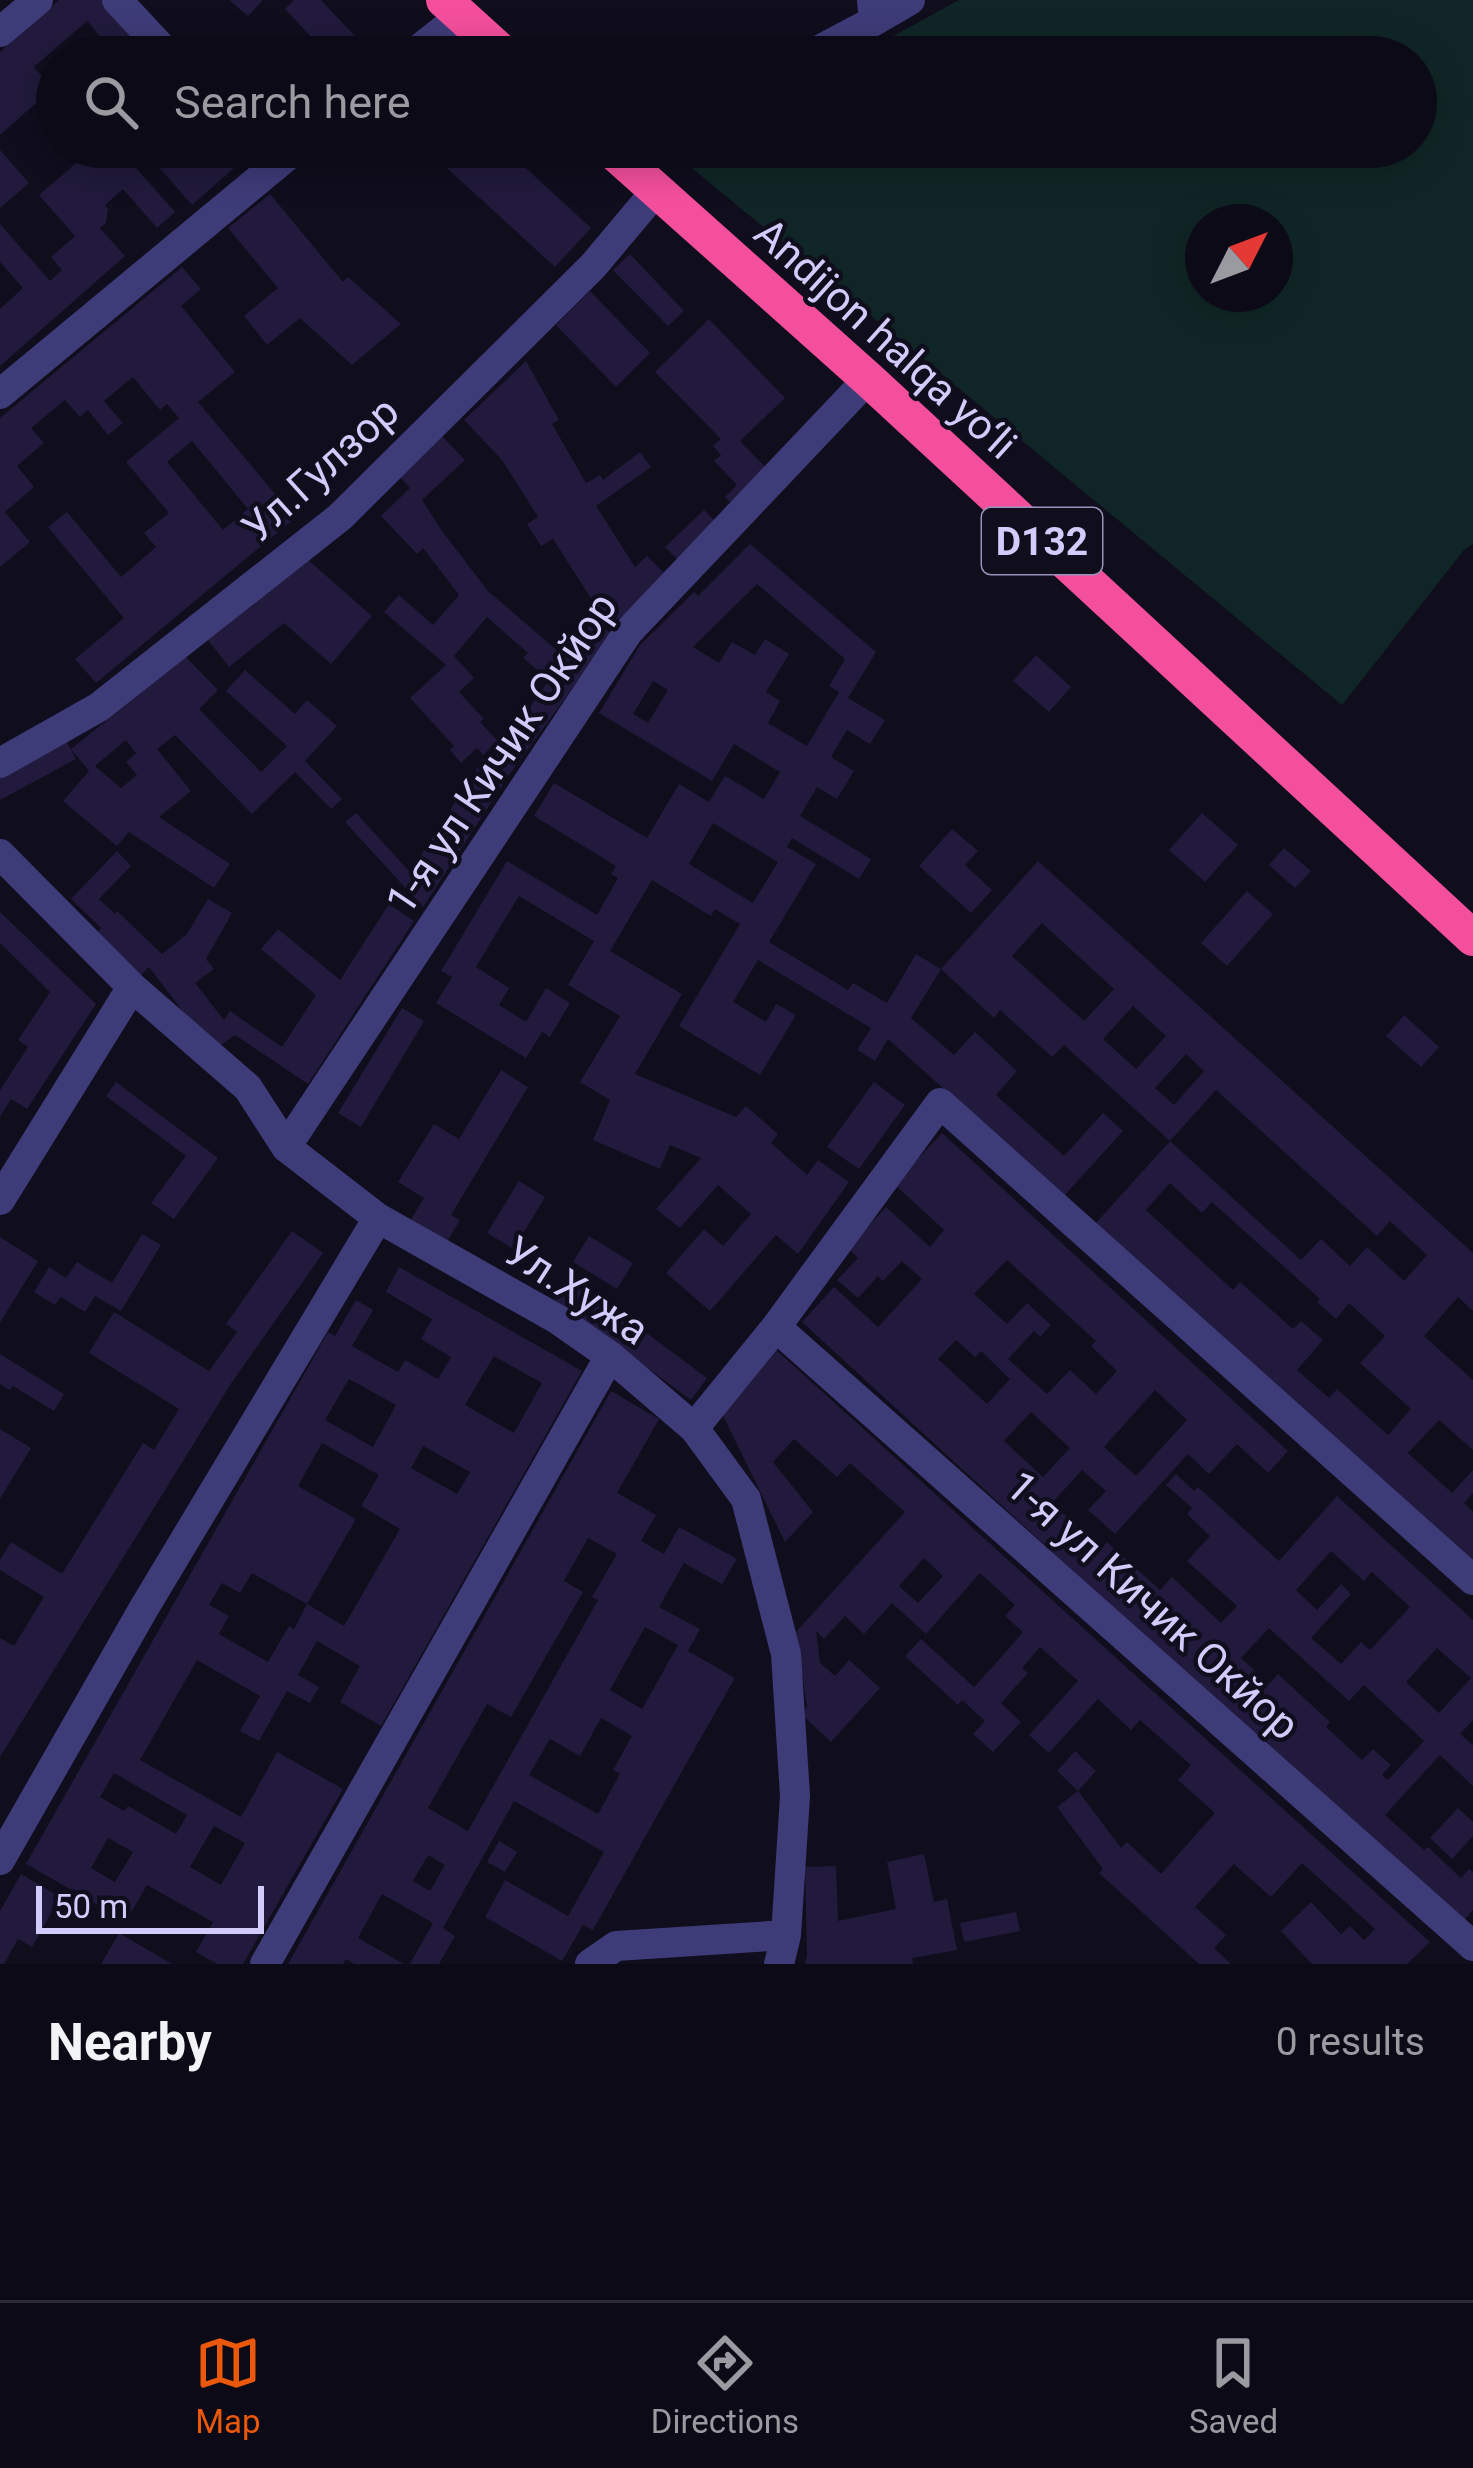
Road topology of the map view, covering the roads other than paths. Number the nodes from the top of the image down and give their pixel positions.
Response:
1 (38, 0) edge
2 (117, 0) edge
3 (910, 0) edge
4 (453, 8) edge
5 (873, 10) edge
6 (0, 32) edge
7 (150, 36) edge
8 (428, 36) edge
9 (484, 36) edge
10 (836, 36) edge
11 (252, 168) edge
12 (637, 168) edge
13 (656, 191) junction
14 (868, 379) junction
15 (0, 394) edge
16 (0, 763) edge
17 (0, 854) edge
18 (1473, 938) edge
19 (132, 987) junction
20 (286, 1148) junction
21 (0, 1200) edge
22 (378, 1218) junction
23 (776, 1328) junction
24 (610, 1356) junction
25 (694, 1428) junction
26 (1473, 1580) edge
27 (0, 1860) edge
28 (1473, 1947) edge
29 (783, 1949) edge
30 (265, 1964) edge
31 (590, 1964) edge
32 (1457, 1964) edge

1 - 6 street
2 - 7 street
3 - 5 street
4 - 8 street
4 - 9 highway
5 - 10 street
11 - 15 street
12 - 13 highway, Andijon halqa yo‘li / D132
13 - 14 highway, Andijon halqa yo‘li / D132
13 - 16 street, Ул.Гулзор
14 - 18 highway, Andijon halqa yo‘li / D132
14 - 20 street, 1-я ул Кичик Окйор
17 - 19 street, Ул.Хужа
19 - 20 street, Ул.Хужа
19 - 21 street
20 - 22 street, Ул.Хужа
22 - 24 street, Ул.Хужа
22 - 27 street
23 - 25 street
23 - 26 street
23 - 28 street, 1-я ул Кичик Окйор
24 - 25 street, Ул.Хужа
24 - 30 street
25 - 29 street, Ул.Хужа
28 - 32 street
29 - 31 street

